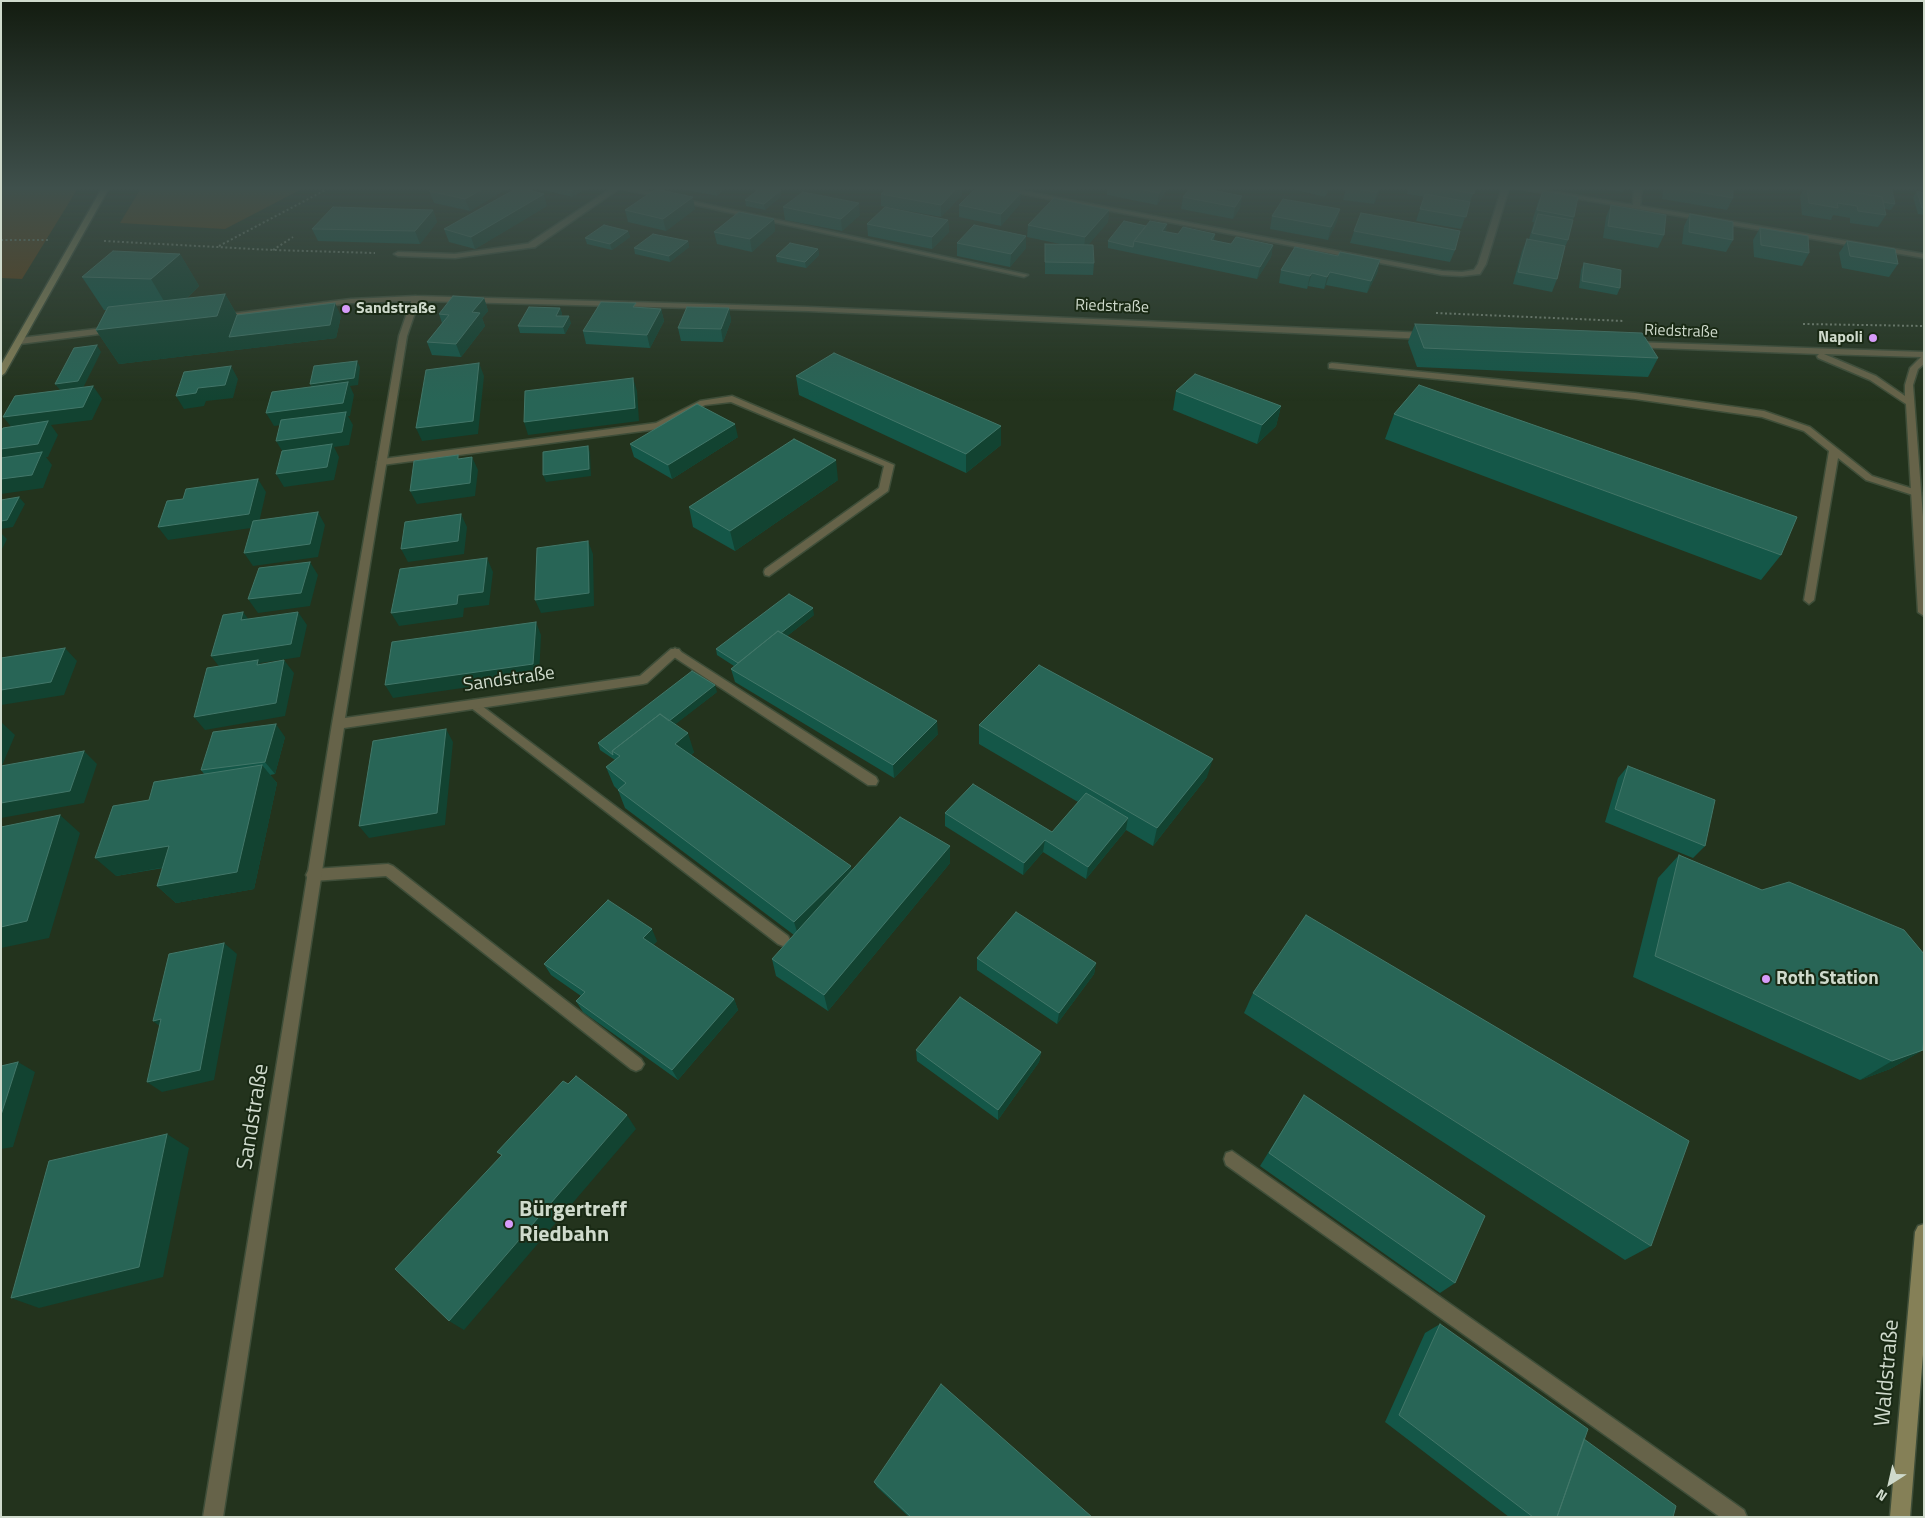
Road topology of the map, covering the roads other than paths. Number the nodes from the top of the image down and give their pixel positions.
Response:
1 (64, 259) edge
2 (949, 259) edge
3 (1372, 259) edge
4 (1484, 259) edge
5 (1024, 275) dead end
6 (416, 298) junction
7 (215, 317) edge
8 (117, 329) edge
9 (1437, 336) edge
10 (20, 341) junction
11 (1627, 344) edge
12 (1806, 352) junction
13 (1924, 355) edge
14 (1924, 359) edge
15 (1332, 366) dead end
16 (1, 372) edge
17 (1910, 403) junction
18 (1834, 450) junction
19 (382, 462) junction
20 (1916, 493) junction
21 (1920, 512) edge
22 (769, 572) dead end
23 (1809, 600) dead end
24 (1924, 612) edge
25 (474, 704) junction
26 (338, 724) junction
27 (872, 781) dead end
28 (313, 875) junction
29 (783, 940) edge
30 (636, 1064) edge
31 (1232, 1159) dead end
32 (1924, 1232) edge
33 (212, 1517) edge
34 (1737, 1517) edge
35 (1900, 1517) edge

1 - 10 main road
2 - 5 street
3 - 4 street
6 - 7 street
6 - 9 street, Riedstraße
6 - 19 street, Sandstraße
8 - 10 street
10 - 16 main road
11 - 12 street, Riedstraße
12 - 13 street, Riedstraße
12 - 17 street, Riedstraße
14 - 17 street
15 - 18 street
17 - 20 street
18 - 20 street
18 - 23 street
19 - 22 street
19 - 26 street, Sandstraße
20 - 21 street
21 - 24 street
25 - 26 street, Sandstraße
25 - 27 street, Sandstraße
25 - 29 street
26 - 28 street, Sandstraße
28 - 30 street
28 - 33 street, Sandstraße
31 - 34 street
32 - 35 main road, Waldstraße

